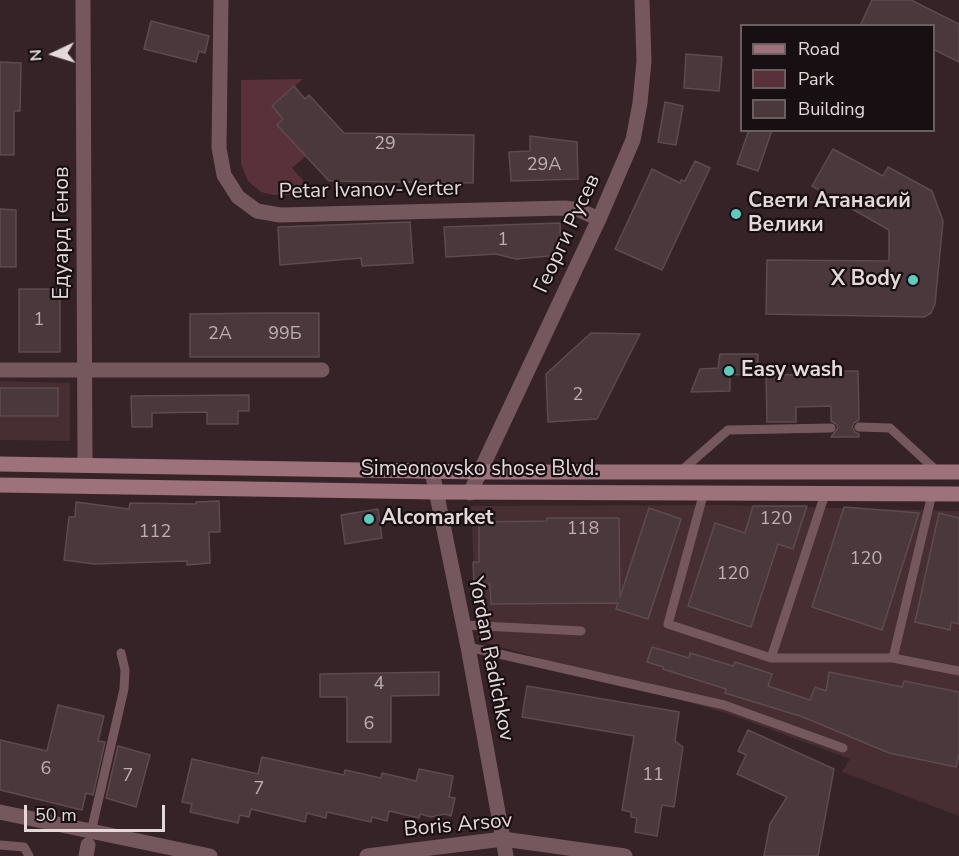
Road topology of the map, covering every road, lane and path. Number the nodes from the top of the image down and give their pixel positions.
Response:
1 (83, 0) edge
2 (221, 0) edge
3 (642, 0) edge
4 (599, 219) junction
5 (0, 370) edge
6 (322, 370) dead end
7 (84, 371) junction
8 (859, 427) dead end
9 (831, 428) dead end
10 (0, 464) edge
11 (86, 465) junction
12 (432, 471) junction
13 (479, 472) junction
14 (680, 472) junction
15 (938, 472) junction
16 (959, 472) edge
17 (0, 485) edge
18 (436, 492) junction
19 (704, 492) junction
20 (470, 493) junction
21 (825, 494) junction
22 (932, 494) junction
23 (959, 495) edge
24 (463, 625) junction
25 (581, 632) dead end
26 (468, 647) junction
27 (121, 653) dead end
28 (771, 658) junction
29 (893, 658) junction
30 (959, 671) edge
31 (843, 748) dead end
32 (0, 812) edge
33 (503, 839) junction
34 (89, 844) edge
35 (0, 845) edge
36 (29, 856) edge
37 (210, 856) edge
38 (367, 856) edge
39 (506, 856) edge
40 (625, 856) edge

1 - 7 street, Едуард Генов
2 - 4 street, Petar Ivanov-Verter
3 - 4 street, Георги Русев
4 - 13 street, Георги Русев
5 - 7 street
6 - 7 street
7 - 11 street, Едуард Генов
8 - 15 lane
9 - 14 lane
10 - 11 main road, Simeonovsko shose Blvd.
11 - 12 main road, Simeonovsko shose Blvd.
12 - 13 main road, Simeonovsko shose Blvd.
12 - 18 street, Yordan Radichkov
13 - 14 main road, Simeonovsko shose Blvd.
13 - 20 street, Георги Русев
14 - 15 main road, Simeonovsko shose Blvd.
15 - 16 main road, Simeonovsko shose Blvd.
17 - 18 main road, Simeonovsko shose Blvd.
18 - 20 main road, Simeonovsko shose Blvd.
18 - 24 street, Yordan Radichkov
19 - 20 main road, Simeonovsko shose Blvd.
19 - 21 main road, Simeonovsko shose Blvd.
19 - 28 lane
21 - 22 main road, Simeonovsko shose Blvd.
21 - 28 lane
22 - 23 main road, Simeonovsko shose Blvd.
22 - 29 lane
24 - 25 lane
24 - 26 street, Yordan Radichkov
26 - 31 lane
26 - 33 street, Yordan Radichkov
27 - 34 lane
28 - 29 lane
29 - 30 lane
32 - 34 street
33 - 38 street, Boris Arsov
33 - 39 street, Yordan Radichkov
33 - 40 street, Boris Arsov
34 - 37 street
35 - 36 lane

